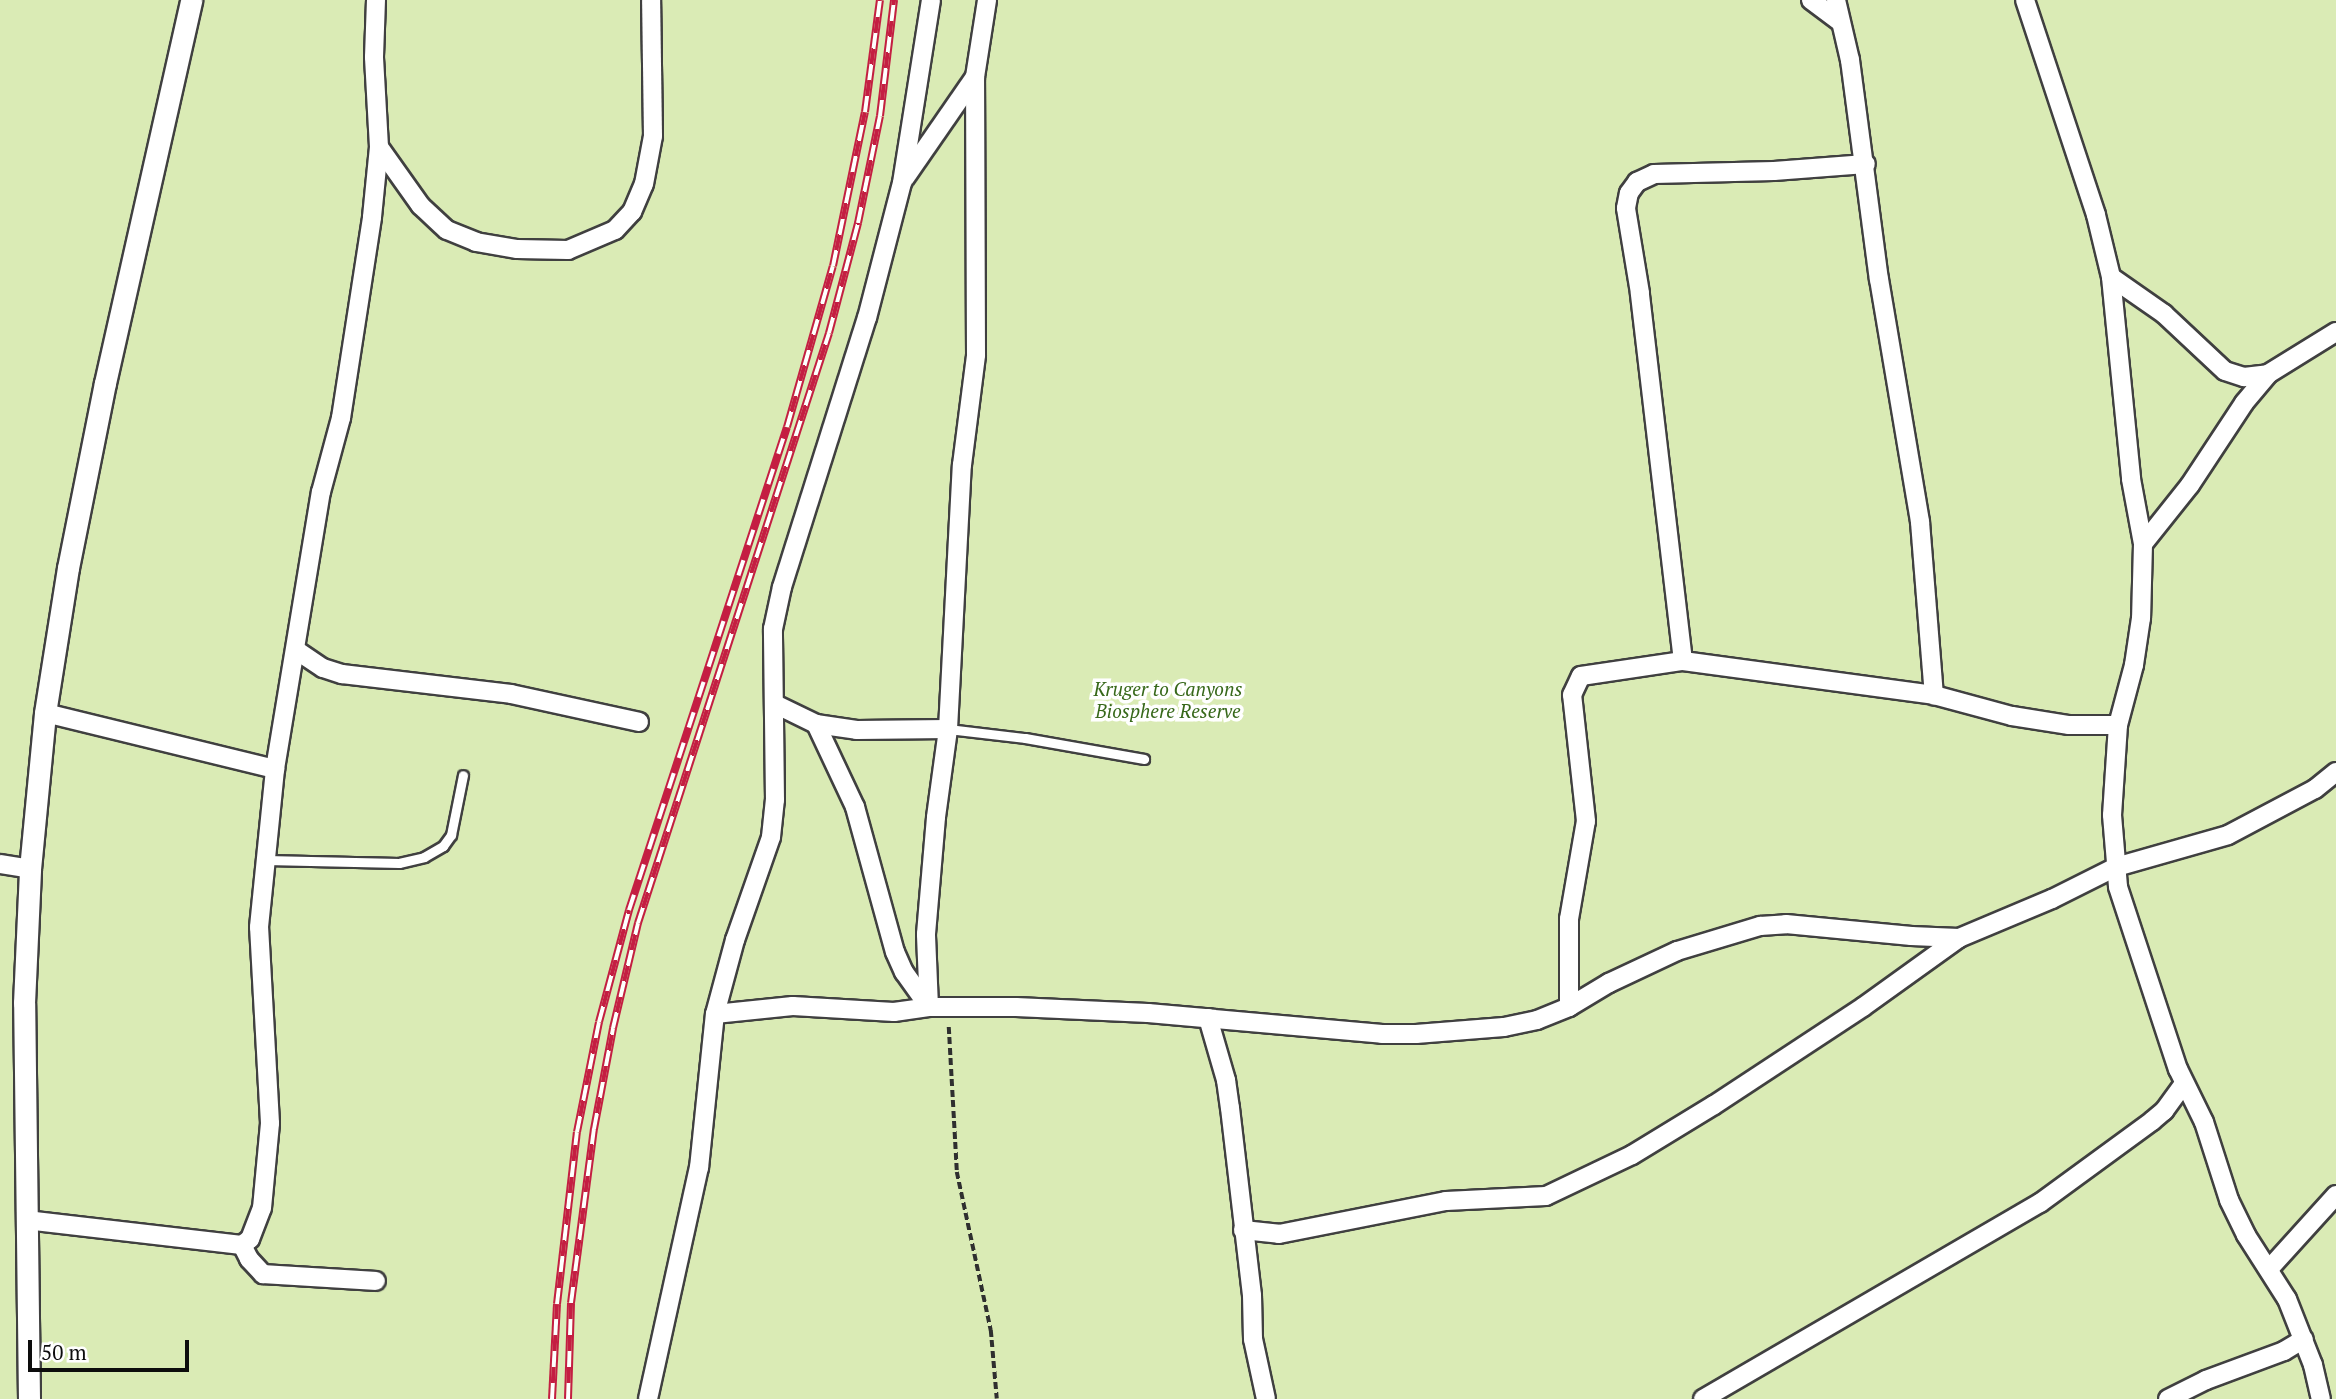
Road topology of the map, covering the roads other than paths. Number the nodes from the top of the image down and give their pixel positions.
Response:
1 (376, 0) edge
2 (651, 0) edge
3 (931, 0) edge
4 (987, 0) edge
5 (1811, 0) edge
6 (1836, 0) edge
7 (2025, 0) edge
8 (186, 1) edge
9 (1840, 22) junction
10 (975, 77) junction
11 (379, 147) junction
12 (1866, 164) junction
13 (902, 183) junction
14 (2111, 277) junction
15 (2336, 332) edge
16 (2268, 374) junction
17 (2143, 544) junction
18 (296, 650) junction
19 (1683, 661) junction
20 (1934, 695) junction
21 (775, 704) junction
22 (45, 713) junction
23 (639, 722) dead end
24 (816, 724) junction
25 (2118, 725) junction
26 (947, 729) junction
27 (1144, 759) dead end
28 (275, 769) junction
29 (2336, 772) edge
30 (463, 775) dead end
31 (266, 860) junction
32 (0, 864) edge
33 (2116, 867) junction
34 (30, 869) junction
35 (1959, 938) junction
36 (929, 1007) junction
37 (1569, 1007) junction
38 (715, 1014) junction
39 (1208, 1018) junction
40 (2184, 1083) junction
41 (2336, 1195) edge
42 (26, 1220) junction
43 (1243, 1230) junction
44 (242, 1245) junction
45 (2269, 1269) junction
46 (376, 1281) dead end
47 (2304, 1339) junction
48 (29, 1399) edge
49 (648, 1399) edge
50 (1266, 1399) edge
51 (1703, 1399) edge
52 (2168, 1399) edge
53 (2321, 1399) edge

1 - 11 street
2 - 11 street
3 - 13 street
4 - 10 street
5 - 9 street
6 - 9 street
7 - 14 street
8 - 22 street
9 - 12 street
10 - 13 street
10 - 26 street
11 - 18 street
12 - 19 street
12 - 20 street
13 - 21 street
14 - 16 street
14 - 17 street
15 - 16 street
16 - 17 street
17 - 25 street
18 - 23 street
18 - 28 street
19 - 20 street
19 - 37 street
20 - 25 street
21 - 24 street
21 - 38 street
22 - 28 street
22 - 34 street
24 - 26 street
24 - 36 street
25 - 33 street
26 - 27 lane
26 - 36 street
28 - 31 street
29 - 33 street
30 - 31 lane
31 - 44 street
32 - 34 street
33 - 35 street
33 - 40 street
34 - 42 street
35 - 37 street
35 - 43 street
36 - 38 street
36 - 39 street
37 - 39 street
38 - 49 street
39 - 43 street
40 - 45 street
40 - 51 street
41 - 45 street
42 - 44 street
42 - 48 street
43 - 50 street
44 - 46 street
45 - 47 street
47 - 52 street
47 - 53 street

